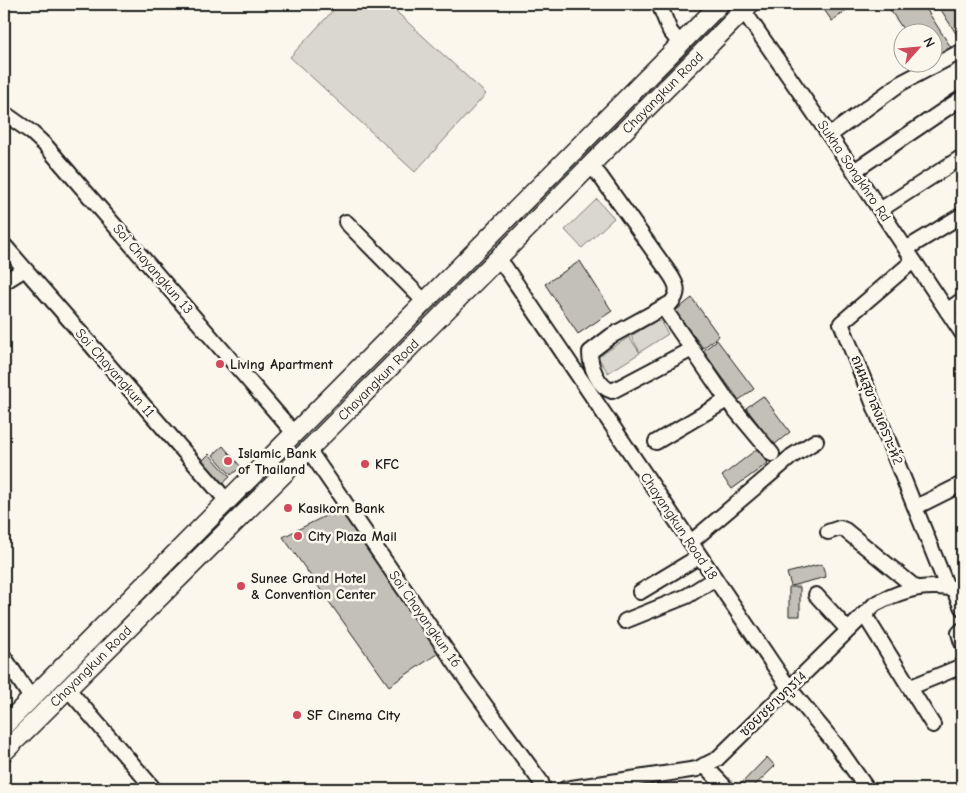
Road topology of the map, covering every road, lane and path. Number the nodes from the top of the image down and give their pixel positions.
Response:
1 (658, 4) edge
2 (720, 4) edge
3 (746, 7) edge
4 (681, 44) junction
5 (962, 50) edge
6 (962, 98) edge
7 (4, 113) edge
8 (609, 116) junction
9 (623, 130) junction
10 (830, 135) junction
11 (962, 157) edge
12 (590, 165) junction
13 (854, 171) junction
14 (880, 210) junction
15 (962, 215) edge
16 (346, 222) dead end
17 (4, 245) edge
18 (906, 249) junction
19 (496, 259) junction
20 (914, 261) junction
21 (25, 269) junction
22 (4, 282) edge
23 (962, 300) edge
24 (425, 302) junction
25 (664, 307) junction
26 (947, 311) junction
27 (962, 333) edge
28 (692, 349) junction
29 (727, 400) junction
30 (294, 434) junction
31 (816, 441) dead end
32 (656, 442) dead end
33 (308, 449) junction
34 (772, 454) dead end
35 (962, 484) edge
36 (227, 502) junction
37 (916, 507) junction
38 (828, 532) dead end
39 (691, 542) junction
40 (700, 556) junction
41 (714, 578) junction
42 (916, 588) junction
43 (954, 588) edge
44 (640, 592) dead end
45 (816, 595) dead end
46 (962, 608) edge
47 (864, 614) junction
48 (625, 621) dead end
49 (848, 630) junction
50 (962, 630) edge
51 (962, 643) edge
52 (4, 657) edge
53 (962, 666) edge
54 (910, 687) junction
55 (67, 688) junction
56 (789, 688) junction
57 (32, 698) junction
58 (4, 726) edge
59 (933, 726) dead end
60 (4, 752) edge
61 (704, 766) junction
62 (606, 785) edge
63 (154, 789) edge
64 (543, 789) edge
65 (565, 789) edge
66 (727, 789) edge
67 (867, 789) edge

1 - 4 street
2 - 4 main road, Chayangkun Road
3 - 9 main road, Chayangkun Road
3 - 10 street, Sukha Songkhro Rd
4 - 8 main road, Chayangkun Road
5 - 10 street
6 - 13 street
7 - 30 street, Soi Chayangkun 13
8 - 9 main road
8 - 24 main road, Chayangkun Road
9 - 12 main road, Chayangkun Road
10 - 13 street, Sukha Songkhro Rd
11 - 14 street
12 - 19 main road, Chayangkun Road
12 - 25 street
13 - 14 street, Sukha Songkhro Rd
14 - 18 street, Sukha Songkhro Rd
15 - 18 street
16 - 24 street
17 - 21 street, Soi Chayangkun 11
18 - 20 street, Sukha Songkhro Rd
19 - 33 main road, Chayangkun Road
19 - 39 street, Chayangkun Road 18
20 - 26 street, Sukha Songkhro Rd
20 - 37 street, ถนนสุขาสงเคราะห์2
21 - 22 street
21 - 36 street, Soi Chayangkun 11
23 - 26 street
24 - 30 main road, Chayangkun Road
25 - 28 street
25 - 28 street
26 - 27 street, Sukha Songkhro Rd
28 - 29 street
29 - 32 street
29 - 34 street
30 - 33 main road
30 - 36 main road, Chayangkun Road
31 - 39 street
33 - 55 main road, Chayangkun Road
33 - 64 street, Soi Chayangkun 16
35 - 37 street
36 - 57 main road, Chayangkun Road
37 - 43 street, ถนนสุขาสงเคราะห์2
38 - 42 street
39 - 40 street, Chayangkun Road 18
40 - 41 street, Chayangkun Road 18
40 - 44 street
41 - 48 street
41 - 56 street, Chayangkun Road 18
42 - 43 street, ซอยชยางกูร14
42 - 47 street, ซอยชยางกูร14
43 - 46 street, ถนนสุขาสงเคราะห์2
45 - 49 street
47 - 49 street, ซอยชยางกูร14
47 - 54 street
49 - 56 street, ซอยชยางกูร14
50 - 51 street
52 - 57 street
53 - 54 street
54 - 59 street
55 - 60 main road, Chayangkun Road
55 - 63 street
56 - 61 street, ซอยชยางกูร14
56 - 67 street, Chayangkun Road 18
57 - 58 main road, Chayangkun Road
61 - 62 street, ซอยชยางกูร14
61 - 66 street
62 - 65 street, ซอยชยางกูร14

